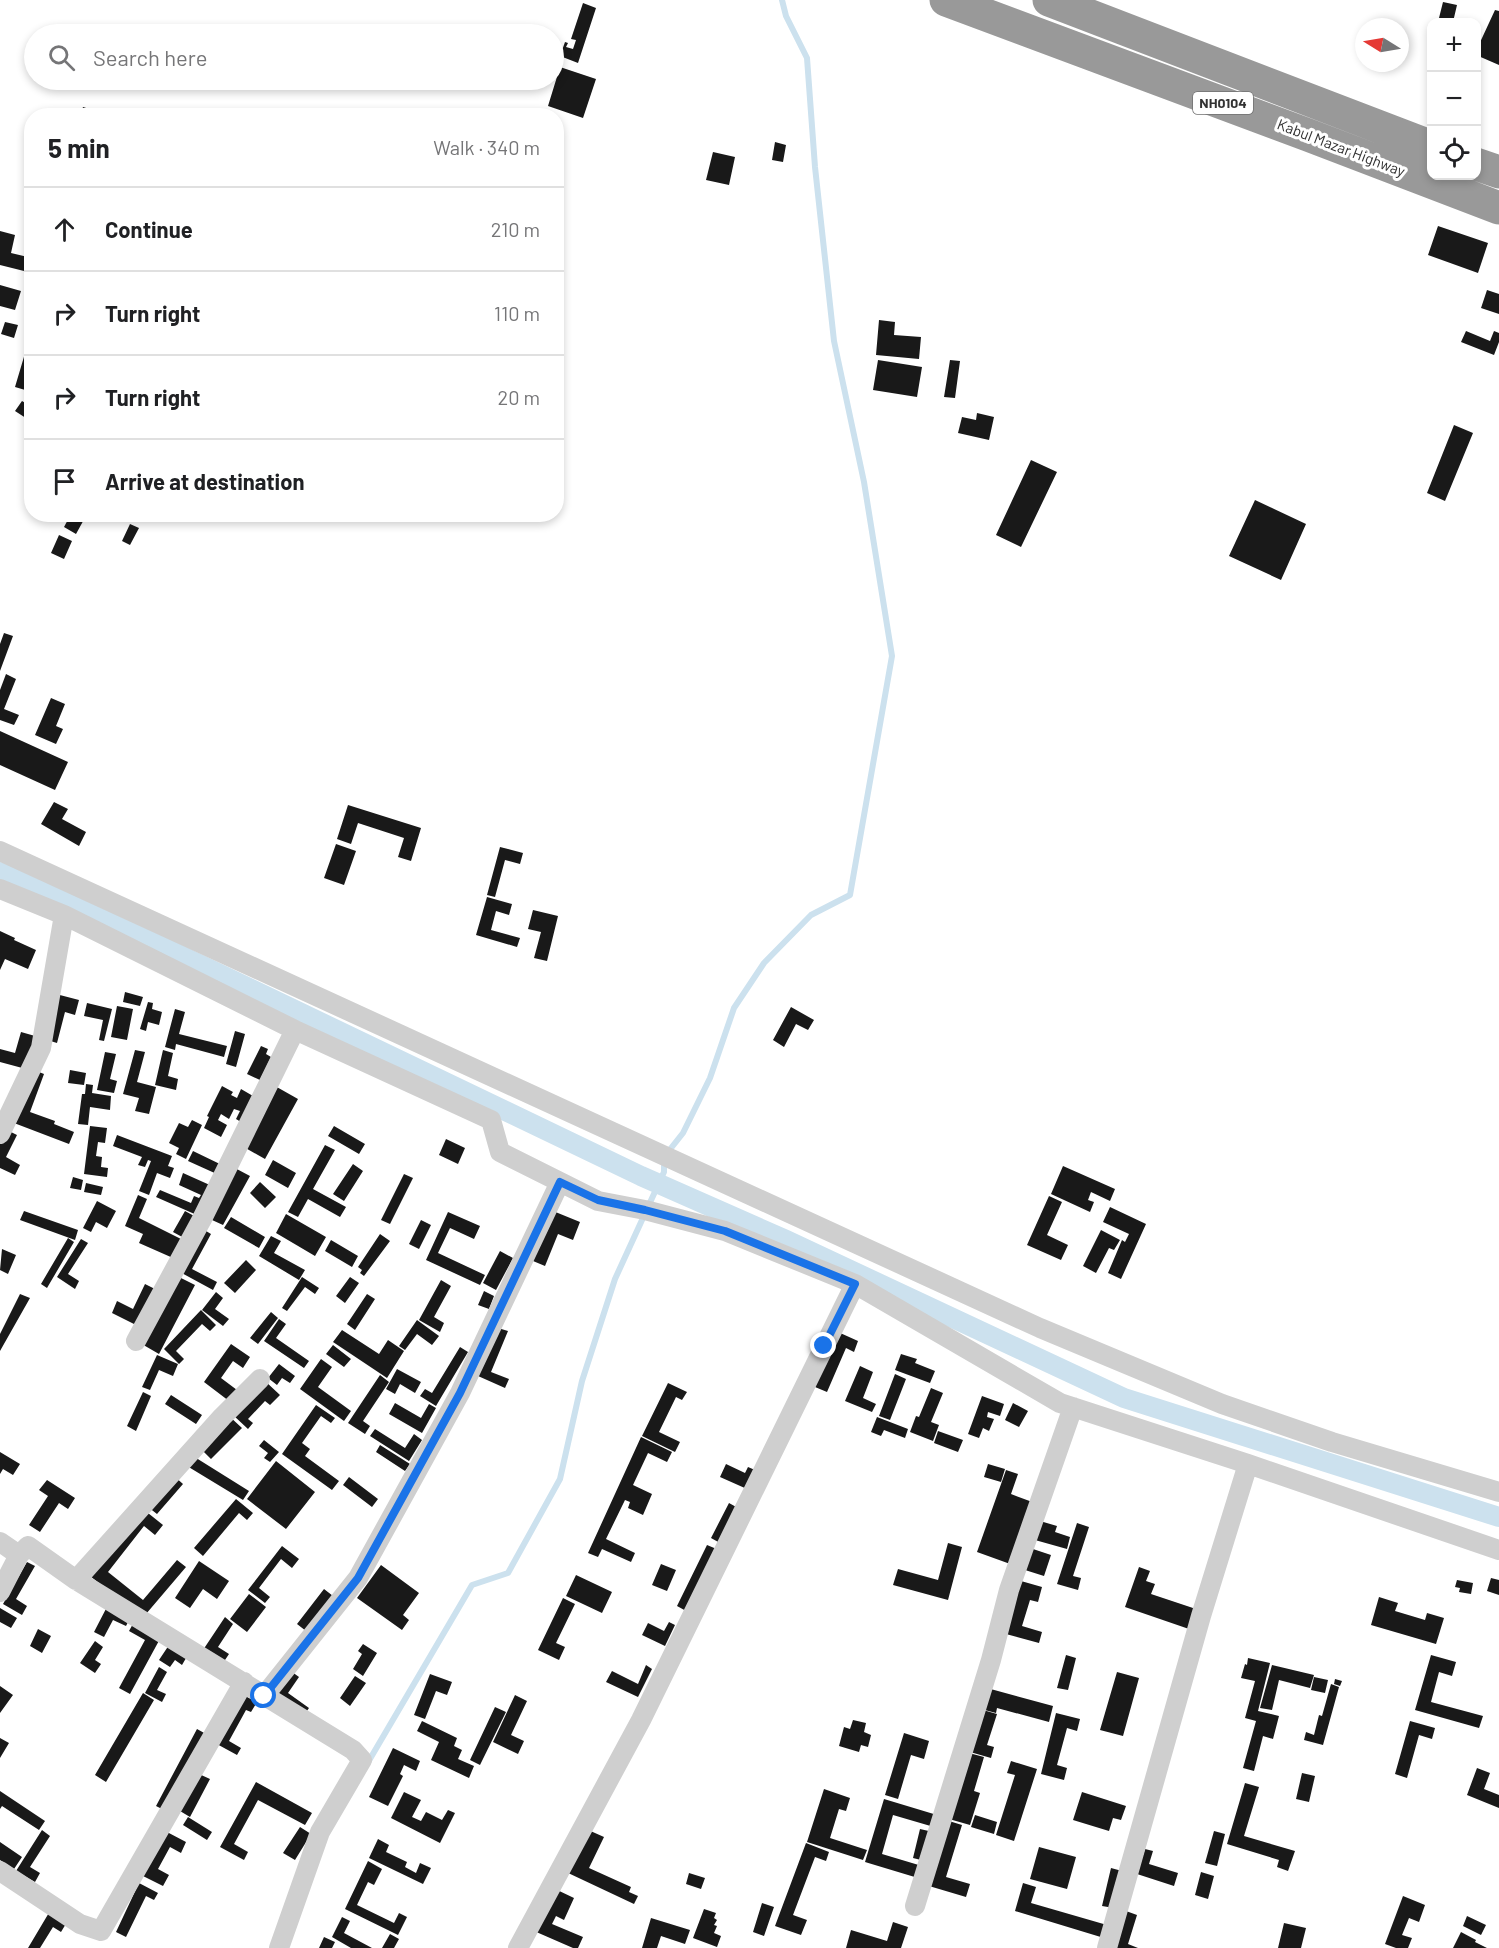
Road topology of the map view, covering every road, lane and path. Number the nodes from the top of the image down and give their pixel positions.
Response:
1 (946, 0) edge
2 (1048, 0) edge
3 (1427, 145) edge
4 (1481, 166) edge
5 (1499, 172) edge
6 (1499, 208) edge
7 (0, 851) edge
8 (0, 889) edge
9 (64, 915) junction
10 (296, 1030) junction
11 (0, 1134) edge
12 (560, 1182) junction
13 (855, 1284) junction
14 (136, 1341) dead end
15 (260, 1379) dead end
16 (1073, 1407) junction
17 (1248, 1464) junction
18 (1499, 1492) edge
19 (0, 1542) edge
20 (1499, 1550) edge
21 (19, 1555) junction
22 (76, 1580) junction
23 (0, 1592) edge
24 (244, 1682) junction
25 (264, 1696) junction
26 (0, 1871) edge
27 (915, 1906) dead end
28 (279, 1948) edge
29 (518, 1948) edge
30 (1107, 1948) edge

1 - 6 highway, Kabul Mazar Highway / NH0104
2 - 3 highway, NH0104
4 - 5 highway
7 - 18 street
8 - 9 street
9 - 10 street
9 - 11 street
10 - 12 street
10 - 14 street
12 - 13 street
12 - 25 street
13 - 16 street
13 - 29 street
15 - 22 street
16 - 17 street
16 - 27 street
17 - 20 street
17 - 30 street
19 - 21 street
21 - 22 street
21 - 23 street
22 - 24 street
24 - 25 street
24 - 26 street
25 - 28 street

